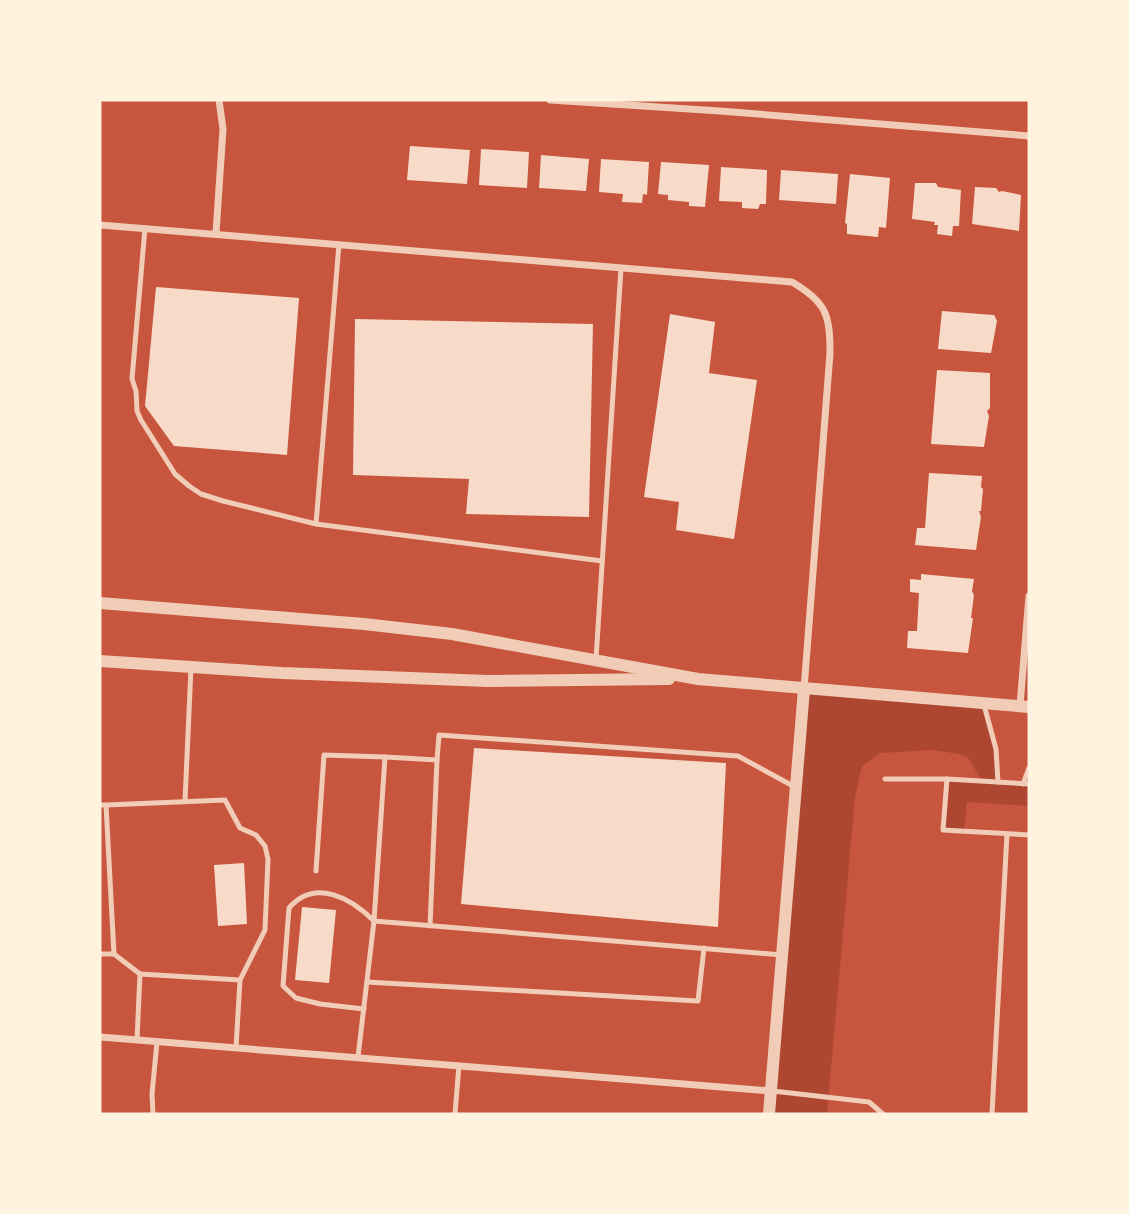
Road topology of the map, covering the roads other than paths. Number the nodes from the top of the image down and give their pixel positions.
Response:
1 (219, 100) edge
2 (550, 100) edge
3 (721, 100) edge
4 (720, 111) junction
5 (1029, 136) edge
6 (100, 225) edge
7 (145, 228) junction
8 (216, 233) junction
9 (339, 244) junction
10 (621, 268) junction
11 (316, 524) junction
12 (602, 561) junction
13 (1029, 596) edge
14 (100, 604) edge
15 (595, 660) junction
16 (100, 661) edge
17 (191, 668) junction
18 (698, 679) junction
19 (804, 689) junction
20 (983, 702) junction
21 (1025, 706) edge
22 (385, 757) junction
23 (437, 760) junction
24 (1029, 768) edge
25 (885, 779) dead end
26 (947, 779) junction
27 (998, 782) junction
28 (1026, 784) edge
29 (795, 787) junction
30 (185, 801) junction
31 (103, 805) edge
32 (1007, 834) junction
33 (1029, 835) edge
34 (316, 871) dead end
35 (374, 921) junction
36 (430, 926) junction
37 (704, 948) junction
38 (100, 954) edge
39 (114, 954) junction
40 (782, 955) junction
41 (140, 974) junction
42 (240, 980) junction
43 (367, 982) junction
44 (364, 1009) junction
45 (100, 1037) edge
46 (137, 1040) junction
47 (157, 1042) junction
48 (236, 1048) junction
49 (358, 1057) junction
50 (459, 1066) junction
51 (771, 1091) junction
52 (153, 1114) edge
53 (455, 1114) edge
54 (769, 1114) edge
55 (883, 1114) edge
56 (992, 1114) edge

1 - 8 street
2 - 4 street
3 - 4 street
4 - 5 street
6 - 7 street
7 - 8 street
7 - 11 lane
8 - 9 street
9 - 10 street
9 - 11 lane
10 - 12 lane
10 - 19 street
11 - 12 lane
12 - 15 lane
13 - 21 street
14 - 15 street
15 - 18 street
16 - 17 street
17 - 18 street
17 - 30 lane
18 - 19 street
19 - 20 street
19 - 29 street
20 - 21 street
20 - 27 lane
22 - 23 lane
22 - 34 lane
22 - 35 lane
23 - 29 lane
23 - 36 lane
24 - 28 lane
25 - 26 lane
26 - 27 lane
26 - 32 lane
27 - 28 lane
29 - 40 street
30 - 31 lane
30 - 42 lane
31 - 39 lane
32 - 33 lane
32 - 56 lane
35 - 36 lane
35 - 43 lane
35 - 44 lane
36 - 37 lane
37 - 40 lane
37 - 43 lane
38 - 39 lane
39 - 41 lane
40 - 51 street
41 - 42 lane
41 - 46 lane
42 - 48 lane
43 - 44 lane
44 - 49 lane
45 - 46 street
46 - 47 street
47 - 48 street
47 - 52 lane
48 - 49 street
49 - 50 street
50 - 51 street
50 - 53 lane
51 - 54 street
51 - 55 lane

